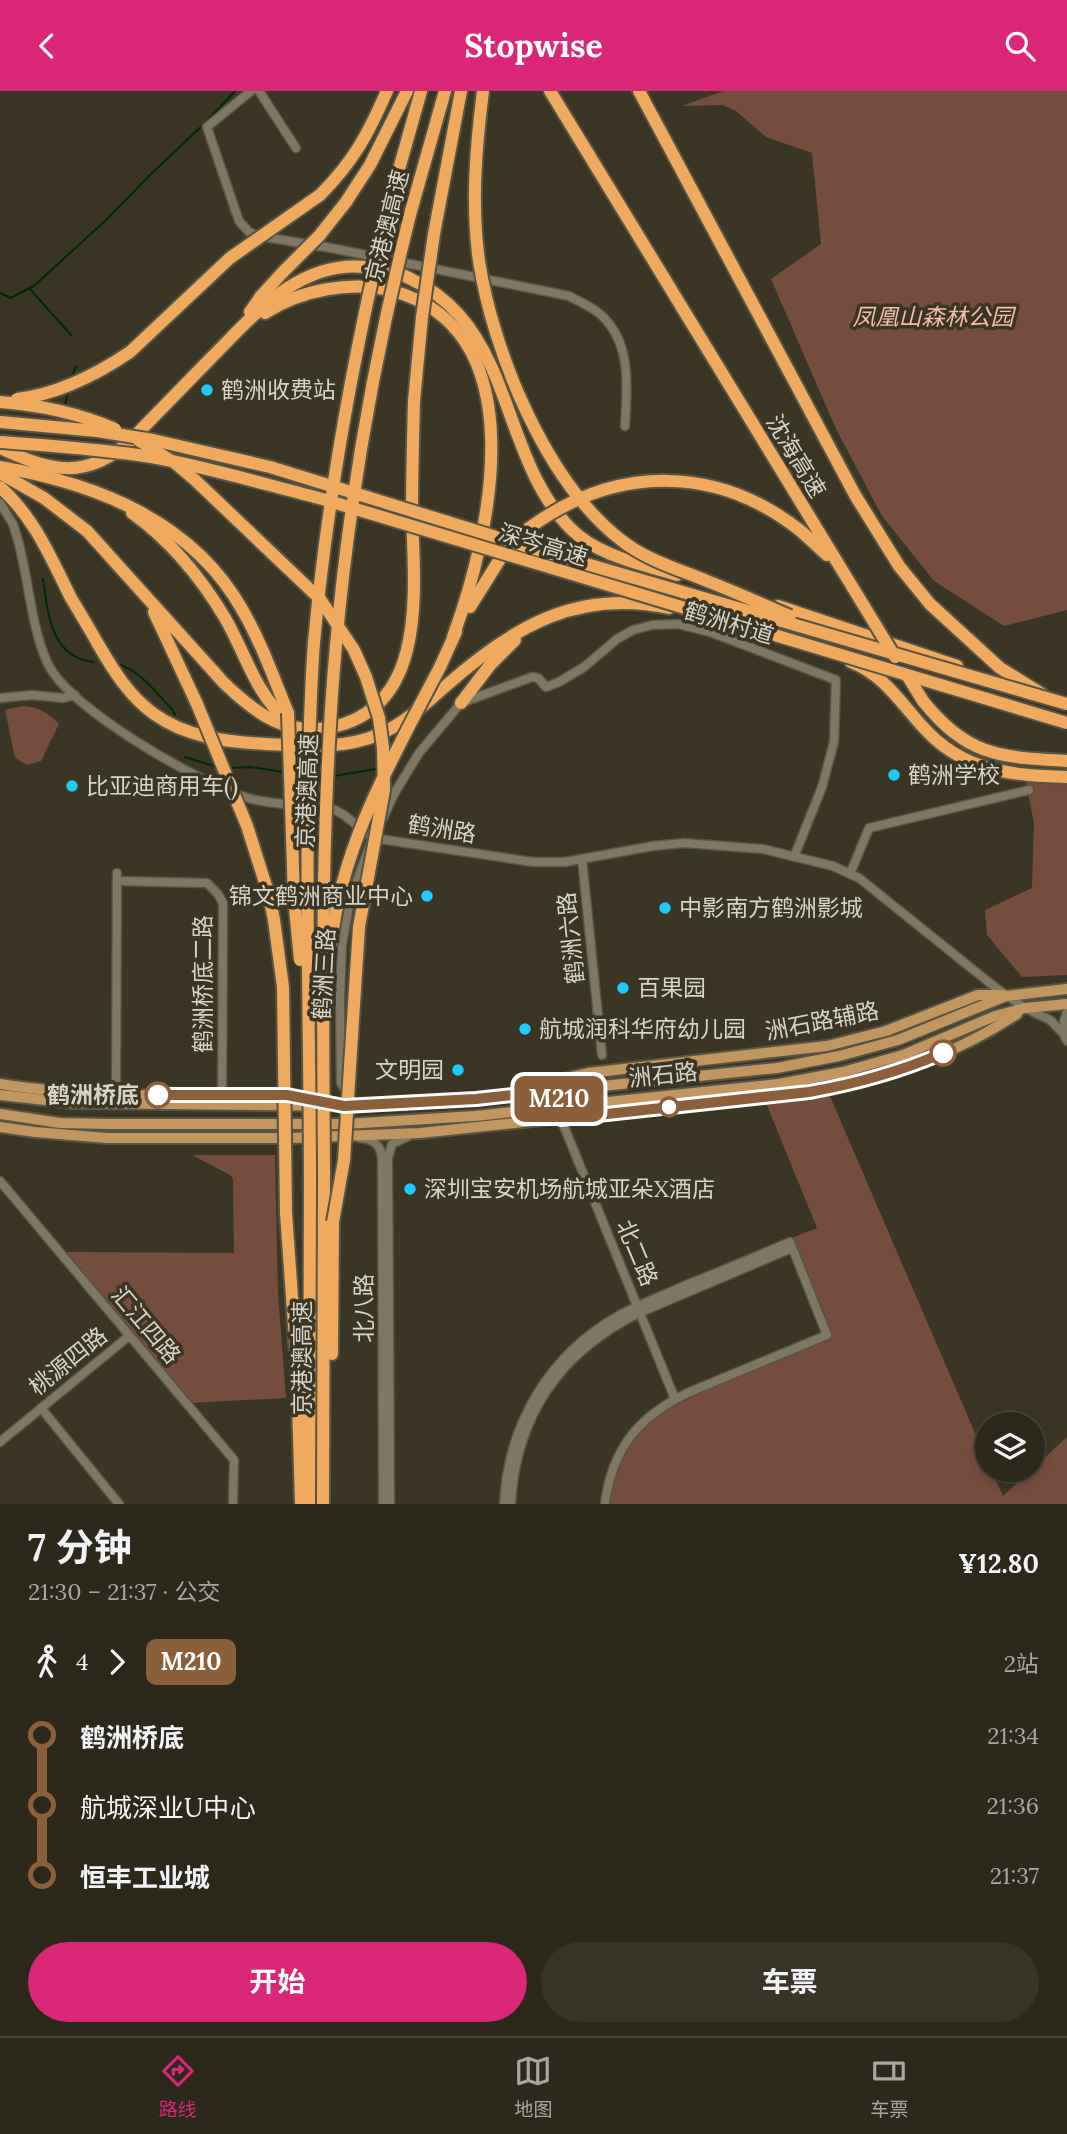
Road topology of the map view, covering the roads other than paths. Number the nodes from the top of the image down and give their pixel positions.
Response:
1 (251, 91) edge
2 (259, 91) edge
3 (387, 91) edge
4 (407, 91) edge
5 (421, 91) edge
6 (445, 91) edge
7 (461, 91) edge
8 (483, 91) edge
9 (550, 91) edge
10 (639, 91) edge
11 (296, 148) dead end
12 (234, 335) junction
13 (0, 401) edge
14 (0, 422) edge
15 (625, 426) dead end
16 (0, 442) edge
17 (0, 448) edge
18 (0, 467) edge
19 (0, 473) edge
20 (0, 487) edge
21 (105, 496) junction
22 (0, 503) edge
23 (853, 588) junction
24 (141, 591) junction
25 (558, 614) junction
26 (453, 637) junction
27 (843, 639) junction
28 (1041, 694) junction
29 (75, 695) junction
30 (0, 698) edge
31 (461, 703) junction
32 (1067, 703) edge
33 (1067, 723) edge
34 (296, 729) junction
35 (1067, 761) edge
36 (1067, 778) edge
37 (1028, 790) dead end
38 (373, 838) junction
39 (794, 857) junction
40 (582, 859) junction
41 (850, 874) junction
42 (1067, 989) edge
43 (1006, 996) junction
44 (1067, 1004) edge
45 (1025, 1008) junction
46 (940, 1011) junction
47 (1067, 1012) edge
48 (898, 1040) junction
49 (1067, 1040) edge
50 (309, 1051) junction
51 (602, 1055) dead end
52 (341, 1083) junction
53 (0, 1084) edge
54 (558, 1086) junction
55 (0, 1095) edge
56 (222, 1095) junction
57 (287, 1095) junction
58 (115, 1099) junction
59 (365, 1105) junction
60 (344, 1106) junction
61 (560, 1113) junction
62 (0, 1114) edge
63 (0, 1127) edge
64 (420, 1133) junction
65 (347, 1136) junction
66 (324, 1175) junction
67 (0, 1181) edge
68 (640, 1309) junction
69 (129, 1336) junction
70 (675, 1399) junction
71 (41, 1408) junction
72 (0, 1443) edge
73 (323, 1479) junction
74 (119, 1504) edge
75 (233, 1504) edge
76 (301, 1504) edge
77 (309, 1504) edge
78 (323, 1504) edge
79 (383, 1504) edge
80 (390, 1504) edge
81 (504, 1504) edge
82 (511, 1504) edge
83 (606, 1504) edge

1 - 15 street
2 - 11 street
3 - 13 highway, bridge
4 - 12 highway, bridge
5 - 50 highway, 京港澳高速, bridge
6 - 66 highway, 京港澳高速, bridge
7 - 34 highway, bridge
8 - 27 highway, bridge
9 - 23 highway, 沈海高速
10 - 28 highway
12 - 17 highway
12 - 26 highway
12 - 28 highway
13 - 73 highway, bridge
14 - 27 highway, 深岑高速, bridge
16 - 33 highway, 深岑高速, bridge
18 - 21 highway
19 - 24 highway
20 - 25 highway
21 - 34 highway
21 - 50 highway, bridge
22 - 29 street, 鹤洲路
23 - 26 highway, bridge
23 - 35 highway, 沈海高速, bridge
24 - 34 highway
24 - 76 highway, bridge
25 - 31 highway
25 - 36 highway
26 - 66 highway, bridge
27 - 32 highway, 深岑高速, bridge
28 - 32 highway
29 - 30 street
29 - 38 street, 鹤洲路
31 - 38 street, 鹤洲村道
31 - 39 street, 鹤洲村道
37 - 41 street
38 - 40 street, 鹤洲路
38 - 52 street, 鹤洲三路
39 - 40 street, 鹤洲路
39 - 41 street, 鹤洲路
40 - 51 street, 鹤洲六路
41 - 43 street, 鹤洲路
42 - 43 main road, 洲石路
43 - 45 street, 鹤洲路
43 - 46 main road, 洲石路辅路
43 - 48 main road, 洲石路
44 - 45 main road
45 - 49 street, 鹤洲路
45 - 61 main road
46 - 48 main road
46 - 54 main road, 洲石路辅路
47 - 49 street
48 - 54 main road, 洲石路
50 - 77 highway, 京港澳高速, bridge
52 - 57 street
52 - 59 street
53 - 58 main road
54 - 59 main road, 洲石路辅路
54 - 61 street, 北二路
55 - 58 main road
56 - 57 main road
56 - 58 main road
56 - 58 street, 鹤洲桥底二路
57 - 60 main road
58 - 60 main road
59 - 60 main road
61 - 62 main road
61 - 64 main road
61 - 68 street, 北二路
63 - 65 main road
64 - 65 main road
64 - 80 street, 北八路
65 - 79 street, 北八路
66 - 73 highway, 京港澳高速
67 - 69 street, 汇江四路
68 - 70 street, 北二路
68 - 70 street
68 - 81 street
68 - 82 street
69 - 71 street, 桃源四路
69 - 75 street, 汇江四路
70 - 83 street
71 - 72 street, 桃源四路
71 - 74 street
73 - 78 highway, 京港澳高速

